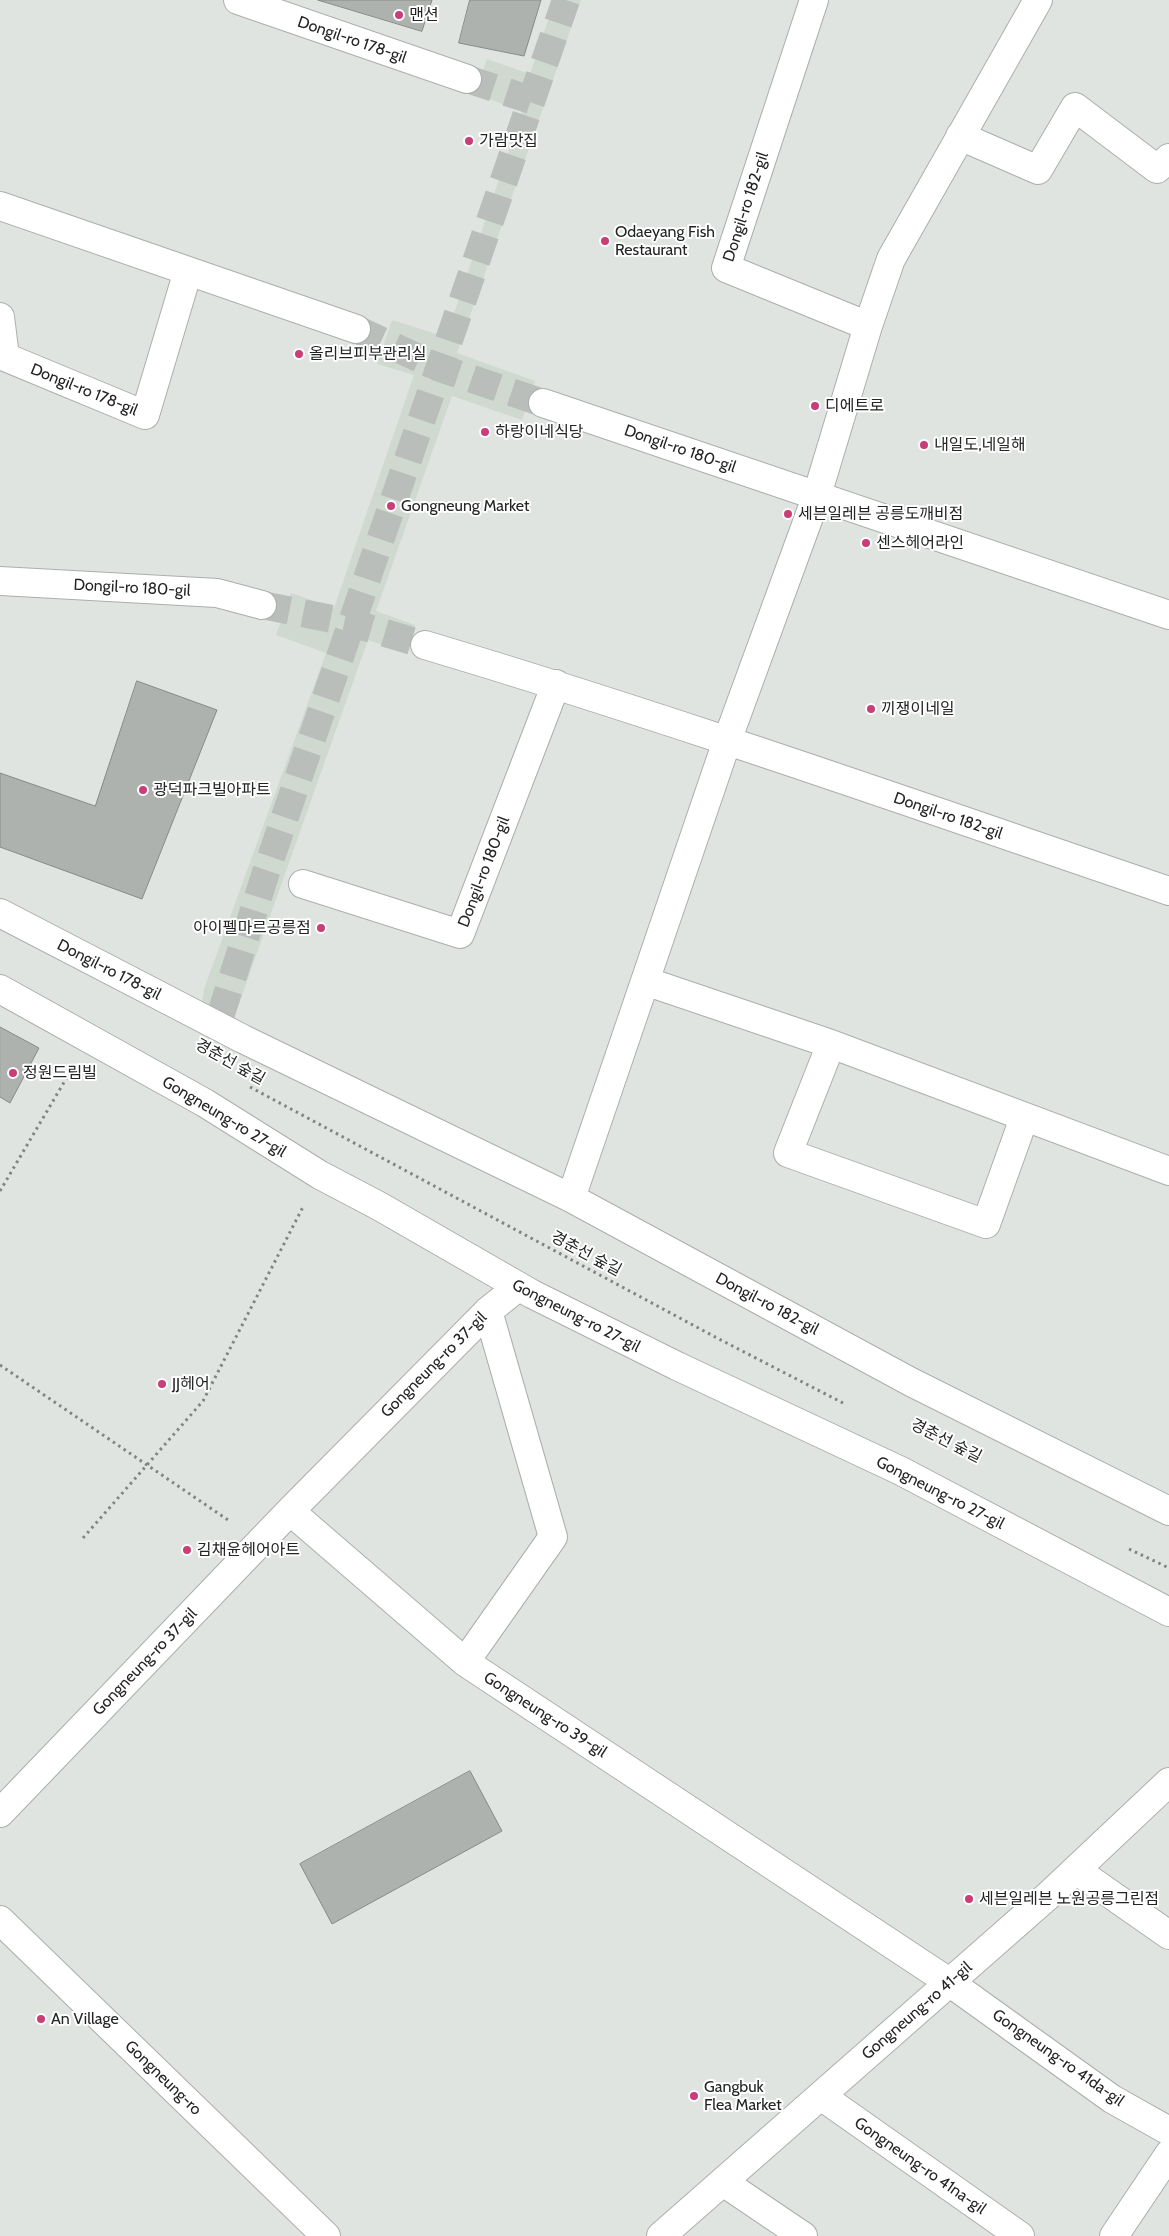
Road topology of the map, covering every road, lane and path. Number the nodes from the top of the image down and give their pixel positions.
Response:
1 (238, 0) edge
2 (814, 0) edge
3 (1038, 0) edge
4 (467, 79) tunnel mouth
5 (960, 136) junction
6 (1169, 158) edge
7 (0, 206) edge
8 (188, 271) junction
9 (0, 317) edge
10 (868, 326) junction
11 (356, 329) tunnel mouth
12 (543, 403) tunnel mouth
13 (817, 495) junction
14 (0, 581) edge
15 (262, 606) tunnel mouth
16 (1169, 614) edge
17 (426, 645) tunnel mouth
18 (556, 684) junction
19 (727, 741) junction
20 (303, 884) dead end
21 (1169, 891) edge
22 (0, 913) edge
23 (645, 981) junction
24 (0, 989) edge
25 (89, 1039) junction
26 (831, 1044) junction
27 (249, 1087) dead end
28 (1024, 1118) junction
29 (1169, 1171) edge
30 (320, 1175) junction
31 (0, 1191) edge
32 (571, 1198) junction
33 (518, 1287) junction
34 (488, 1310) junction
35 (0, 1365) edge
36 (849, 1406) dead end
37 (290, 1511) junction
38 (1169, 1511) edge
39 (83, 1538) dead end
40 (260, 1542) junction
41 (1122, 1545) dead end
42 (1169, 1568) edge
43 (1169, 1612) edge
44 (465, 1662) junction
45 (1169, 1782) edge
46 (0, 1813) edge
47 (1076, 1870) junction
48 (0, 1920) edge
49 (1169, 1935) edge
50 (949, 1982) junction
51 (820, 2096) junction
52 (1169, 2131) edge
53 (1169, 2154) edge
54 (723, 2182) junction
55 (326, 2236) edge
56 (662, 2236) edge
57 (803, 2236) edge
58 (1020, 2236) edge
59 (1114, 2236) edge

1 - 4 street, Dongil-ro 178-gil
2 - 10 street, Dongil-ro 182-gil
3 - 5 street
5 - 6 street
5 - 10 street
7 - 8 street
8 - 9 street, Dongil-ro 178-gil
8 - 11 street
10 - 13 street
12 - 13 street, Dongil-ro 180-gil
13 - 16 street
13 - 19 street
14 - 15 street, Dongil-ro 180-gil
17 - 18 street
18 - 19 street
18 - 20 street, Dongil-ro 180-gil
19 - 21 street, Dongil-ro 182-gil
19 - 23 street
22 - 32 street, Dongil-ro 178-gil
23 - 26 street
23 - 32 street
24 - 25 street, Gongneung-ro 27-gil
25 - 30 street, Gongneung-ro 27-gil
25 - 31 path
26 - 28 street
26 - 28 street
27 - 36 path, 경춘선 숲길
28 - 29 street
30 - 33 street, Gongneung-ro 27-gil
30 - 39 path
32 - 38 street, Dongil-ro 182-gil
33 - 34 street, Gongneung-ro 37-gil
33 - 43 street, Gongneung-ro 27-gil
34 - 37 street, Gongneung-ro 37-gil
34 - 44 street
35 - 40 path
37 - 40 street, Gongneung-ro 37-gil
37 - 44 street
40 - 46 street, Gongneung-ro 37-gil
41 - 42 path
44 - 50 street, Gongneung-ro 39-gil
45 - 47 street, Gongneung-ro 41-gil
47 - 49 street
47 - 50 street, Gongneung-ro 41-gil
48 - 55 street, Gongneung-ro
50 - 51 street, Gongneung-ro 41-gil
50 - 52 street, Gongneung-ro 41da-gil
51 - 54 street, Gongneung-ro 41-gil
51 - 58 street, Gongneung-ro 41na-gil
53 - 59 street
54 - 56 street, Gongneung-ro 41-gil
54 - 57 street

